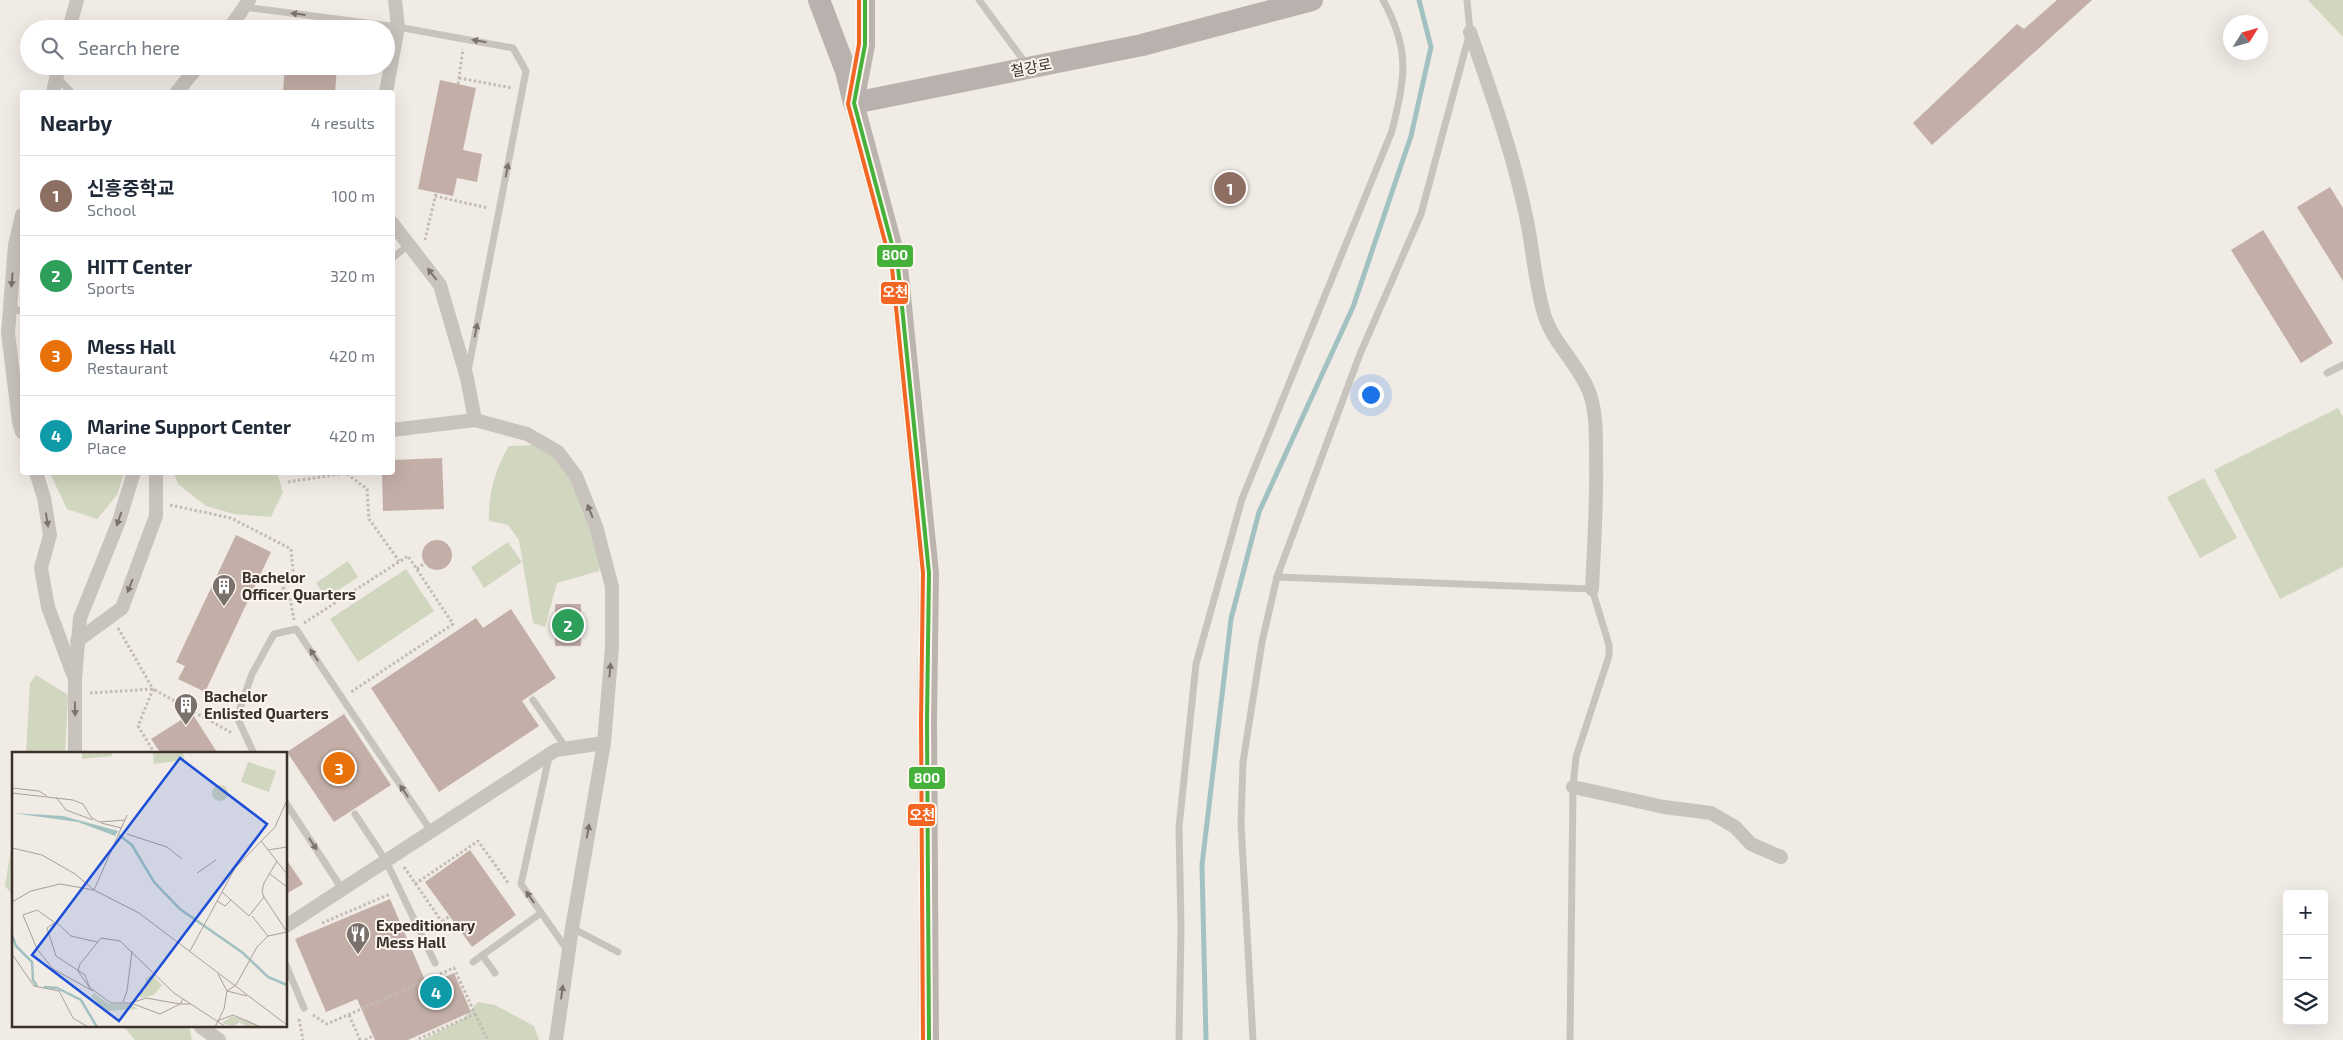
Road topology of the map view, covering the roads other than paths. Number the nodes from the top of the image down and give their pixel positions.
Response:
1 (78, 0) edge
2 (395, 0) edge
3 (819, 0) edge
4 (865, 0) edge
5 (979, 0) edge
6 (1312, 0) edge
7 (1383, 0) edge
8 (1467, 0) edge
9 (247, 3) edge
10 (72, 20) edge
11 (235, 20) edge
12 (359, 20) edge
13 (395, 26) edge
14 (398, 26) junction
15 (1470, 32) junction
16 (395, 42) edge
17 (1029, 68) junction
18 (57, 75) edge
19 (60, 75) edge
20 (191, 75) edge
21 (389, 75) edge
22 (54, 90) edge
23 (70, 90) edge
24 (179, 90) edge
25 (386, 90) edge
26 (854, 103) junction
27 (20, 224) edge
28 (395, 227) edge
29 (409, 244) junction
30 (395, 256) edge
31 (16, 310) edge
32 (2343, 365) edge
33 (2327, 373) dead end
34 (467, 378) junction
35 (475, 420) junction
36 (20, 425) edge
37 (395, 430) edge
38 (37, 475) edge
39 (133, 475) edge
40 (156, 475) edge
41 (1277, 577) junction
42 (1592, 589) junction
43 (78, 641) junction
44 (74, 679) junction
45 (533, 700) dead end
46 (604, 744) junction
47 (566, 748) junction
48 (76, 752) edge
49 (253, 752) edge
50 (549, 754) junction
51 (1573, 786) junction
52 (288, 806) edge
53 (355, 814) dead end
54 (431, 832) junction
55 (1781, 857) dead end
56 (390, 858) junction
57 (342, 889) junction
58 (541, 913) junction
59 (288, 925) edge
60 (572, 928) junction
61 (568, 951) junction
62 (618, 952) dead end
63 (482, 955) junction
64 (473, 962) dead end
65 (434, 963) dead end
66 (288, 971) edge
67 (495, 973) dead end
68 (304, 1008) road end
69 (202, 1031) edge
70 (219, 1040) edge
71 (556, 1040) edge
72 (929, 1040) edge
73 (1179, 1040) edge
74 (1253, 1040) edge
75 (1570, 1040) edge

1 - 10 street
2 - 14 street
3 - 26 main road
4 - 26 main road
5 - 17 lane
6 - 17 main road, 철강로
7 - 73 lane
8 - 15 lane
9 - 11 street
12 -> 9 lane
14 -> 13 lane
14 - 16 street
34 -> 14 lane
15 - 41 lane
15 - 42 street
17 - 26 main road, 철강로
18 - 22 street
19 - 23 lane
20 - 24 street
21 - 25 street
26 - 72 main road
27 -> 31 street
28 - 29 street
29 - 30 lane
34 -> 29 street
31 - 36 street
32 - 33 lane
34 - 35 street
35 - 37 street
46 -> 35 street
38 -> 44 street
39 -> 43 street
40 -> 43 street
41 - 42 lane
41 - 74 lane
42 - 51 lane
43 - 44 street
44 -> 48 street
45 - 47 lane
46 - 47 street
60 -> 46 street
47 - 50 street
54 -> 49 lane
50 - 54 street
58 -> 50 lane
51 - 55 street
51 - 75 lane
52 -> 57 lane
53 - 56 lane
54 - 56 street
56 - 57 street
56 - 65 lane
57 - 59 street
58 - 61 lane
58 - 63 lane
60 - 61 street
60 - 62 lane
71 -> 61 street
63 - 64 lane
63 - 67 lane
66 - 68 lane
69 - 70 street

